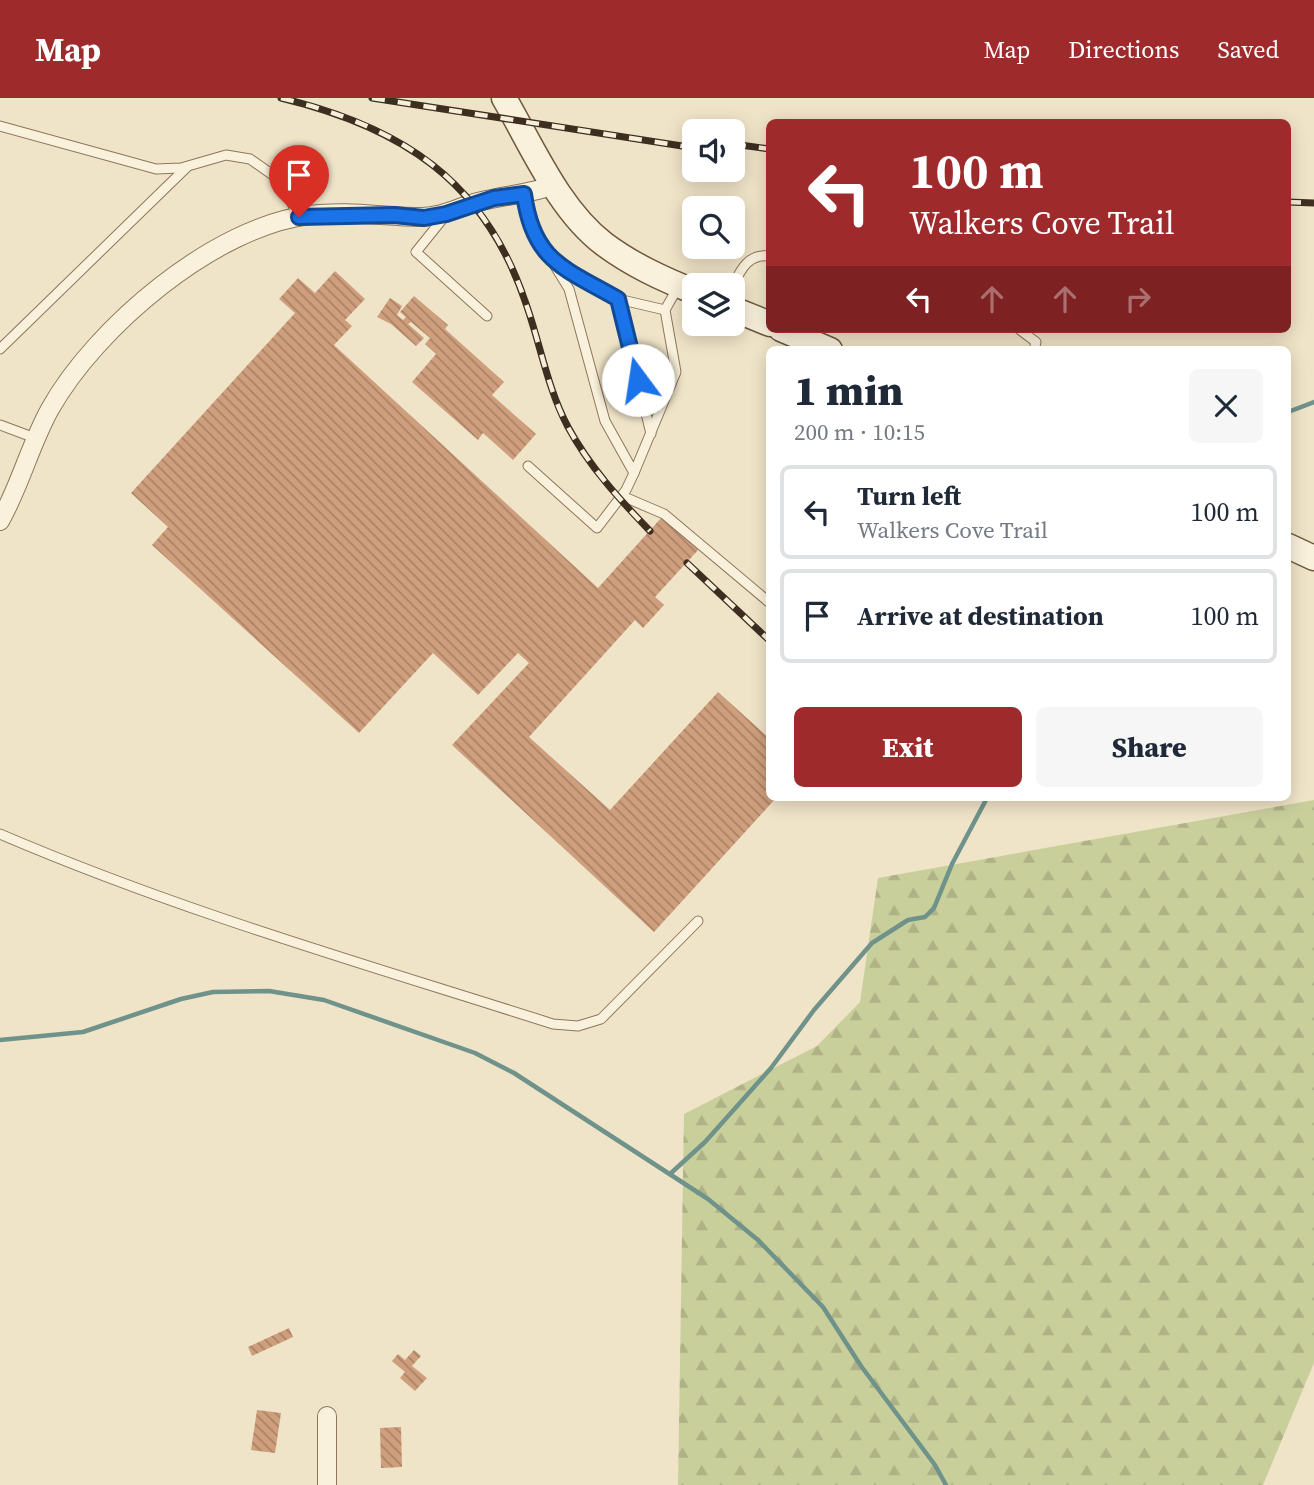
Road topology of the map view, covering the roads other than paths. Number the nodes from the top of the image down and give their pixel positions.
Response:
1 (504, 98) edge
2 (0, 126) edge
3 (188, 166) junction
4 (555, 185) junction
5 (524, 194) junction
6 (446, 214) junction
7 (299, 217) junction
8 (766, 256) edge
9 (550, 258) junction
10 (739, 273) edge
11 (682, 287) edge
12 (682, 294) edge
13 (618, 299) junction
14 (665, 310) junction
15 (745, 314) edge
16 (486, 316) dead end
17 (766, 322) edge
18 (790, 333) edge
19 (1024, 333) edge
20 (821, 346) edge
21 (1035, 346) edge
22 (0, 349) edge
23 (0, 425) edge
24 (651, 434) junction
25 (35, 438) junction
26 (528, 466) dead end
27 (634, 473) junction
28 (622, 496) junction
29 (0, 521) edge
30 (1291, 547) edge
31 (1314, 558) edge
32 (766, 600) edge
33 (0, 834) edge
34 (698, 921) dead end
35 (327, 1416) dead end
36 (327, 1485) edge

1 - 4 street
2 - 3 lane
3 - 7 lane
3 - 22 lane
4 - 5 street
4 - 11 street
5 - 6 street
5 - 9 lane
6 - 7 street
6 - 16 lane
7 - 25 street
8 - 10 lane
9 - 13 lane
9 - 27 lane
12 - 14 lane
13 - 14 lane
13 - 24 lane
14 - 24 lane
15 - 17 street
18 - 20 street
19 - 21 lane
23 - 25 lane
24 - 27 lane
25 - 29 street
26 - 28 lane
27 - 28 lane
28 - 32 lane
30 - 31 street
33 - 34 lane
35 - 36 street

